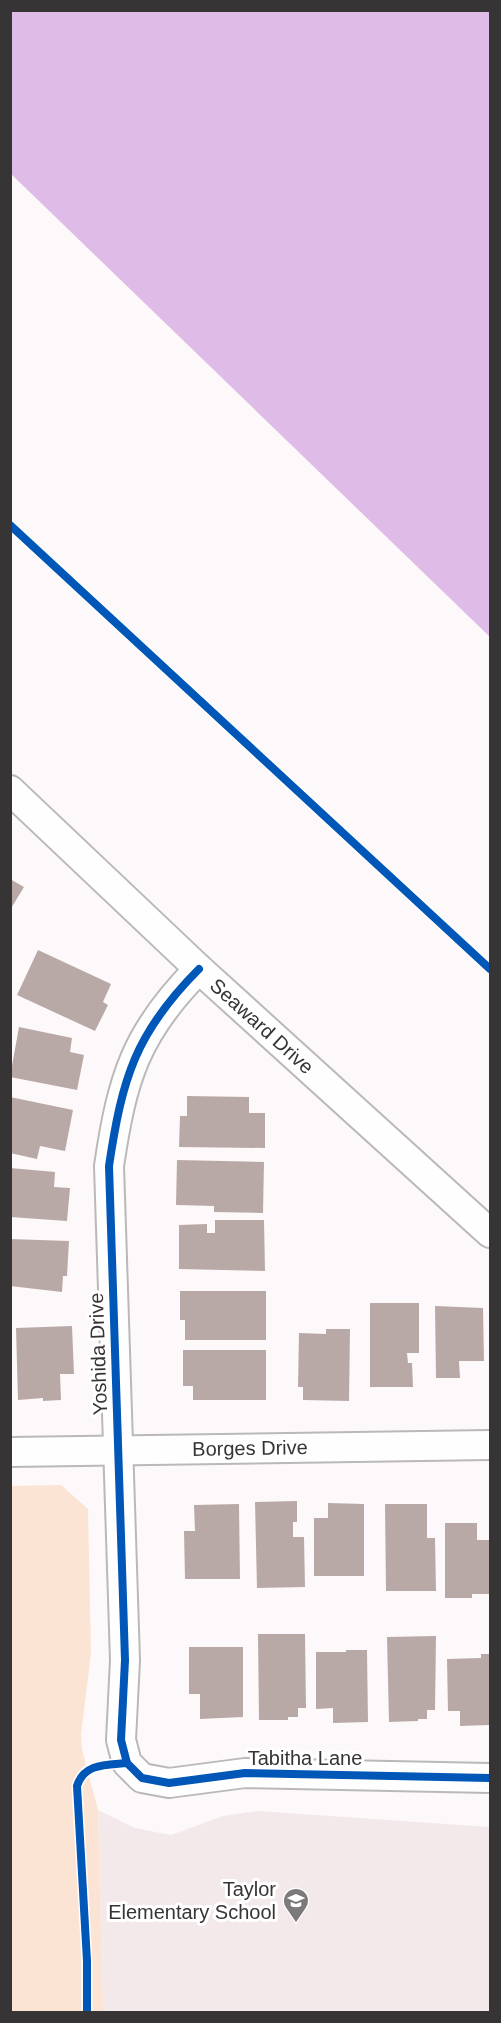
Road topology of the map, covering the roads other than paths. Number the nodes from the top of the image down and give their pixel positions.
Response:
1 (10, 790) edge
2 (199, 969) junction
3 (490, 1233) edge
4 (490, 1445) edge
5 (117, 1450) junction
6 (10, 1452) edge
7 (127, 1763) joint
8 (490, 1778) edge

1 - 2 street, Seaward Drive
2 - 3 street, Seaward Drive
2 - 5 street, Yoshida Drive
4 - 5 street, Borges Drive
5 - 6 street, Borges Drive
5 - 7 street, Yoshida Drive
7 - 8 street, Tabitha Lane

